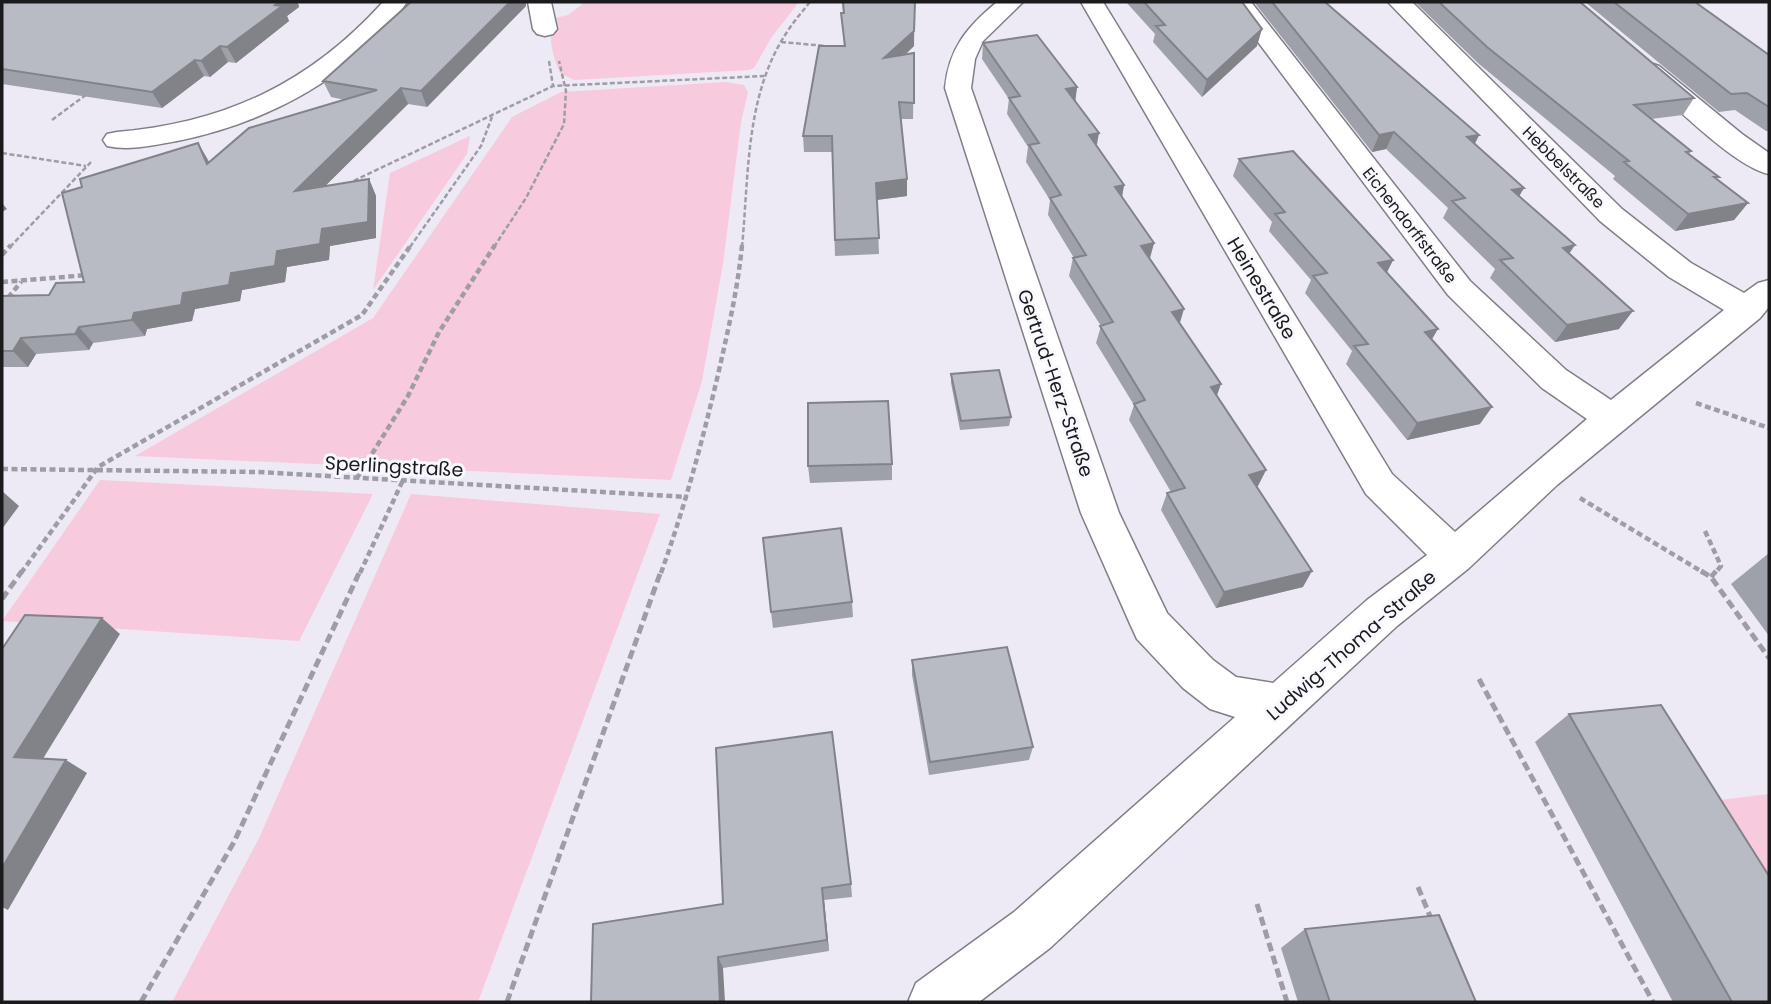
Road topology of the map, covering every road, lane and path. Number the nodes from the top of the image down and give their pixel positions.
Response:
1 (395, 2) edge
2 (540, 2) edge
3 (810, 2) edge
4 (1011, 2) edge
5 (1092, 2) edge
6 (1239, 2) edge
7 (1399, 2) edge
8 (545, 29) dead end
9 (781, 42) junction
10 (830, 47) edge
11 (1629, 53) edge
12 (558, 54) dead end
13 (550, 65) dead end
14 (764, 76) junction
15 (565, 85) junction
16 (553, 86) junction
17 (96, 88) edge
18 (492, 117) junction
19 (52, 120) dead end
20 (117, 140) dead end
21 (2, 153) edge
22 (1769, 166) edge
23 (348, 183) junction
24 (337, 188) edge
25 (348, 192) edge
26 (2, 255) edge
27 (91, 275) edge
28 (64, 279) junction
29 (2, 282) edge
30 (21, 282) junction
31 (55, 289) edge
32 (1758, 300) edge
33 (2, 305) edge
34 (1652, 388) junction
35 (1612, 418) junction
36 (1769, 428) edge
37 (98, 467) junction
38 (2, 469) edge
39 (1544, 475) junction
40 (357, 478) junction
41 (403, 480) junction
42 (688, 497) junction
43 (1705, 531) dead end
44 (1455, 556) junction
45 (1711, 577) junction
46 (2, 599) edge
47 (1769, 658) edge
48 (1479, 679) dead end
49 (1281, 705) junction
50 (1418, 887) dead end
51 (1257, 904) dead end
52 (1434, 925) edge
53 (141, 1002) edge
54 (507, 1002) edge
55 (935, 1002) edge
56 (1287, 1002) edge
57 (1653, 1002) edge

1 - 20 street
2 - 8 street
3 - 9 path
4 - 49 street, Gertrud-Herz-Straße
5 - 44 street, Heinestraße
6 - 35 street, Eichendorffstraße
7 - 32 street, Hebbelstraße
9 - 10 path
9 - 14 path
11 - 22 street
12 - 15 path
13 - 16 path
14 - 15 path
14 - 42 path
15 - 16 path
15 - 40 path
16 - 18 path
17 - 19 path
18 - 23 path
18 - 37 path
21 - 26 path
23 - 24 path
23 - 25 path
27 - 28 path
28 - 30 path
28 - 31 path
29 - 30 path
30 - 33 path
32 - 34 street, Ludwig-Thoma-Straße
34 - 35 street, Ludwig-Thoma-Straße
34 - 36 path
35 - 39 street, Ludwig-Thoma-Straße
37 - 38 path, Sperlingstraße
37 - 40 path, Sperlingstraße
37 - 46 path
39 - 44 street, Ludwig-Thoma-Straße
39 - 45 path
40 - 41 path, Sperlingstraße
41 - 42 path, Sperlingstraße
41 - 53 path
42 - 54 path
43 - 45 path
44 - 49 street, Ludwig-Thoma-Straße
45 - 47 path
48 - 57 path
49 - 55 street, Ludwig-Thoma-Straße
50 - 52 path
51 - 56 path

